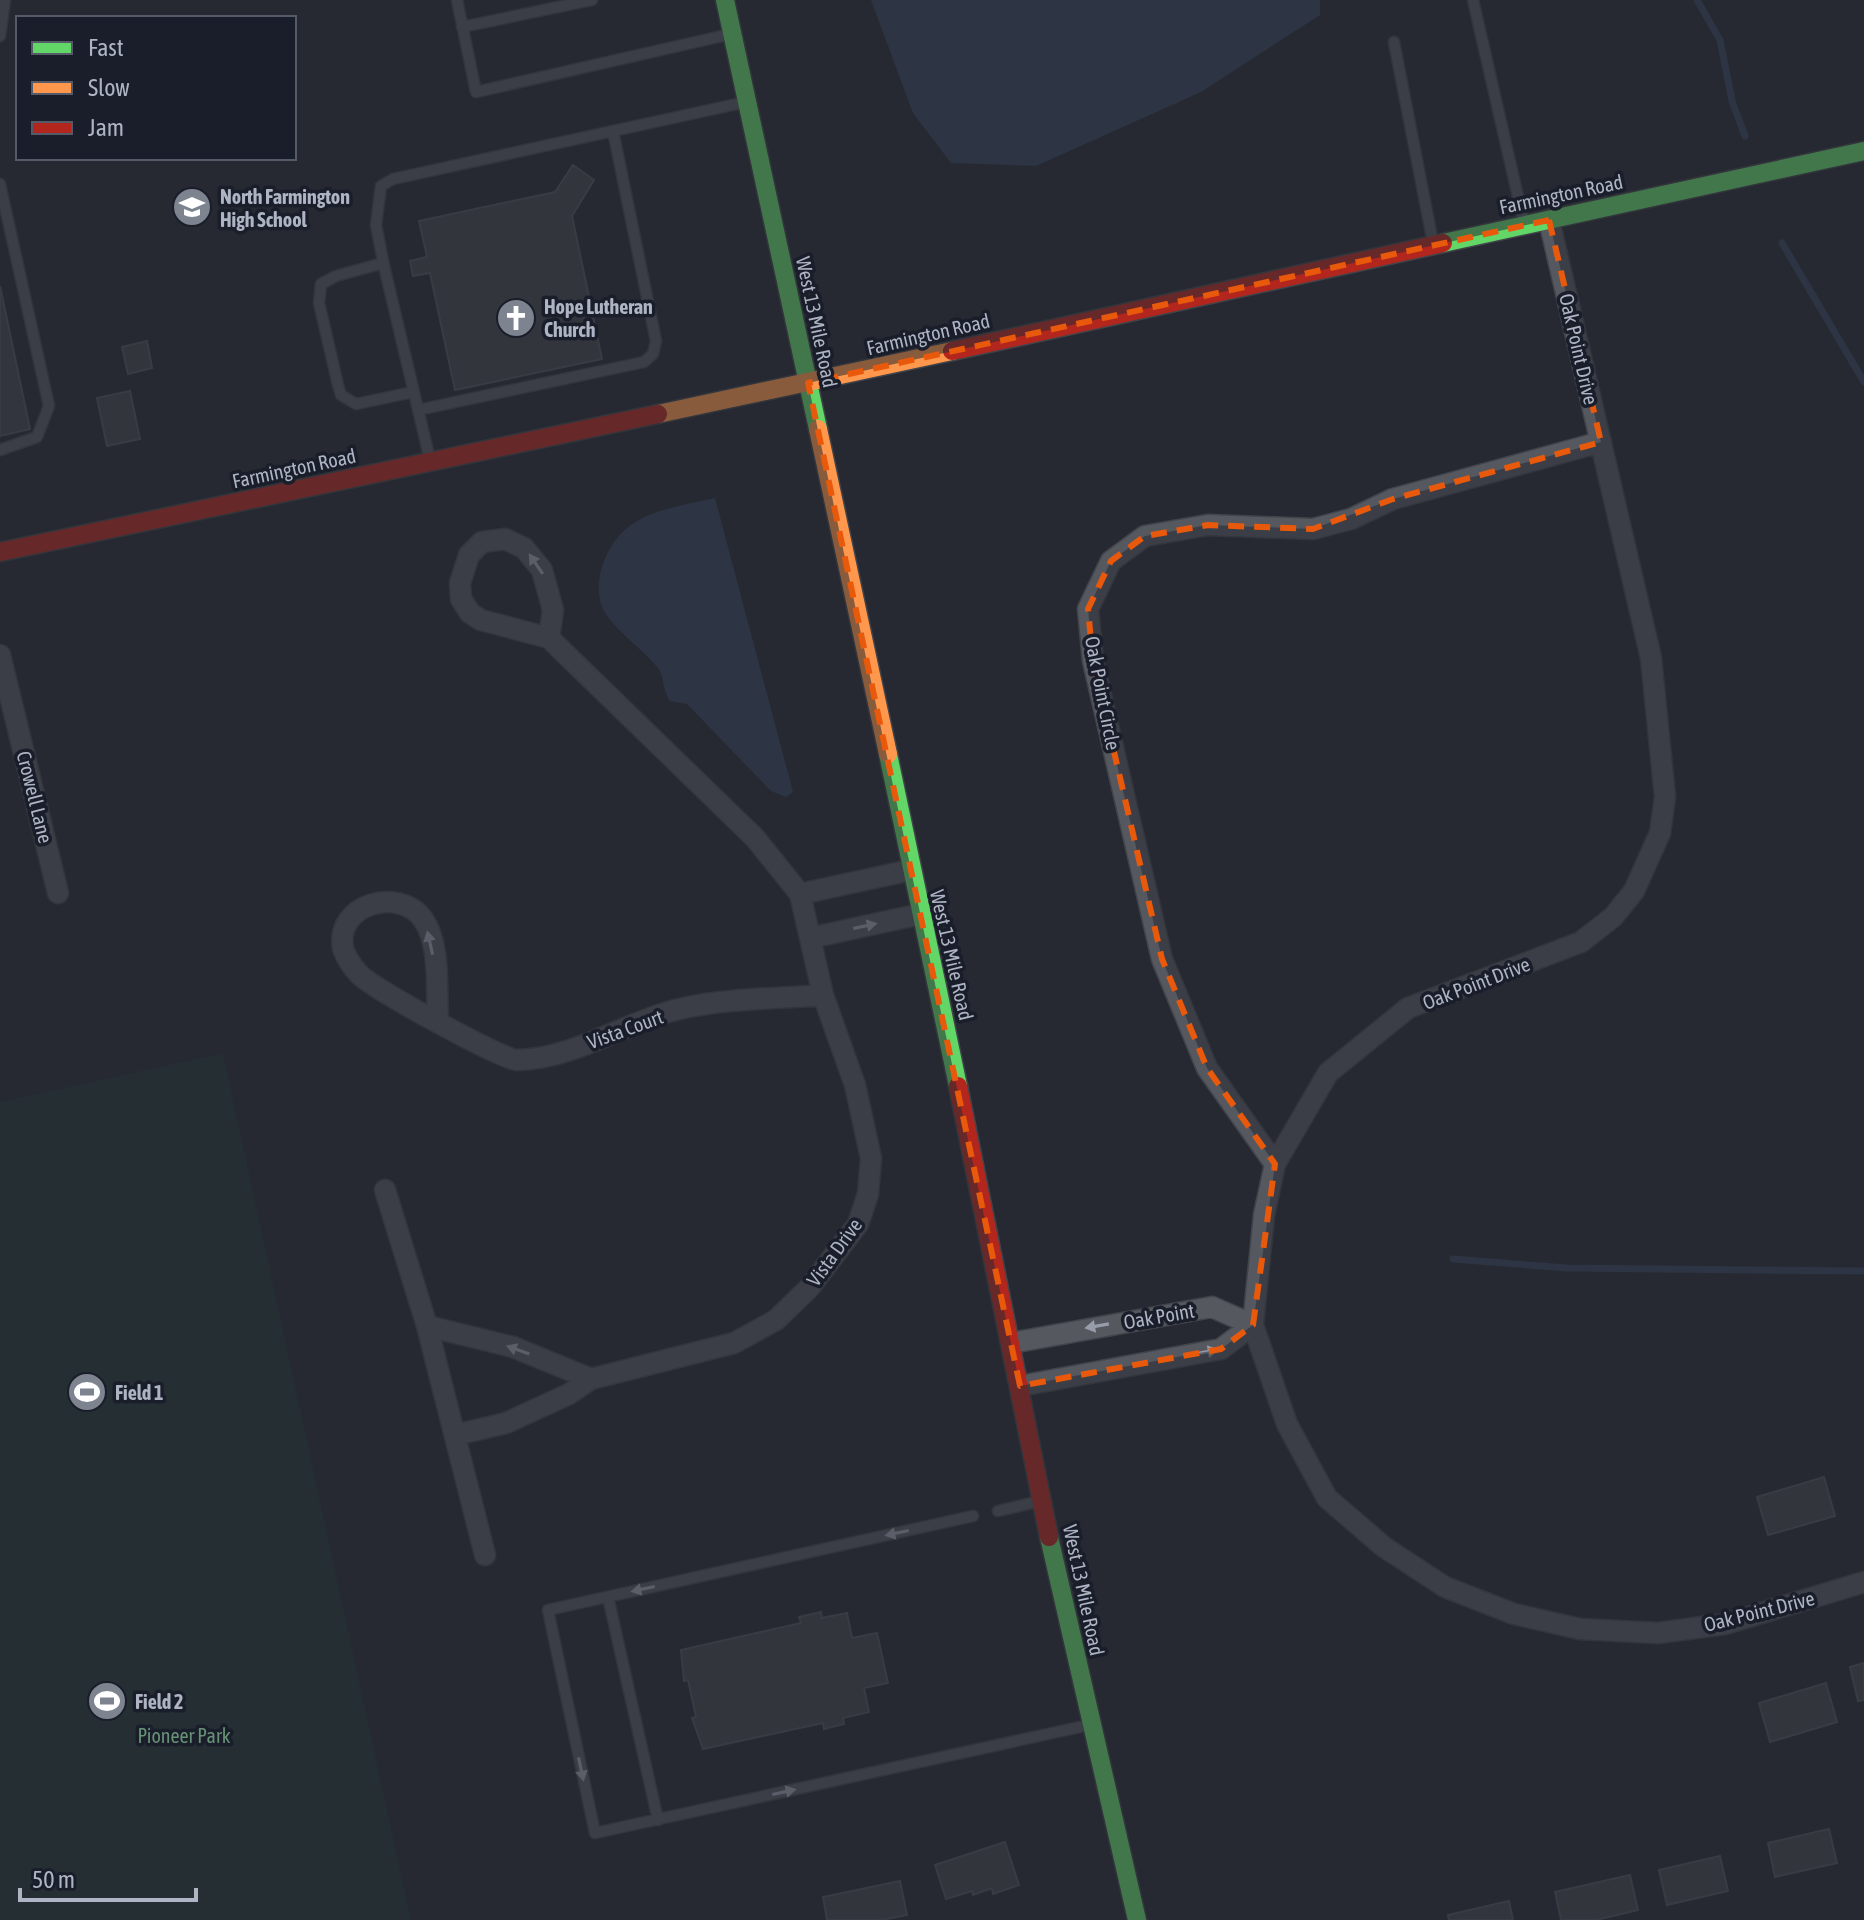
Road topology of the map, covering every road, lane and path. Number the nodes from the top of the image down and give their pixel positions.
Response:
1 (5, 0) edge
2 (457, 0) edge
3 (592, 0) edge
4 (725, 0) edge
5 (1473, 0) edge
6 (462, 27) junction
7 (733, 34) junction
8 (0, 36) edge
9 (1394, 42) dead end
10 (748, 102) junction
11 (613, 131) junction
12 (1864, 151) edge
13 (0, 184) edge
14 (1549, 220) junction
15 (1524, 225) junction
16 (1433, 245) junction
17 (383, 263) junction
18 (808, 383) junction
19 (413, 392) junction
20 (418, 410) junction
21 (1601, 442) junction
22 (0, 450) edge
23 (430, 462) junction
24 (0, 552) edge
25 (549, 638) junction
26 (0, 655) edge
27 (911, 870) junction
28 (58, 893) dead end
29 (800, 894) junction
30 (921, 914) junction
31 (810, 938) junction
32 (823, 995) junction
33 (438, 1020) junction
34 (1275, 1164) junction
35 (385, 1190) dead end
36 (1253, 1325) junction
37 (427, 1326) junction
38 (1011, 1343) junction
39 (591, 1379) junction
40 (1020, 1386) junction
41 (455, 1435) junction
42 (1042, 1501) junction
43 (998, 1511) dead end
44 (973, 1516) dead end
45 (485, 1555) dead end
46 (1864, 1582) edge
47 (608, 1597) junction
48 (1092, 1725) junction
49 (658, 1820) junction
50 (1137, 1920) edge

1 - 8 lane
2 - 6 lane
3 - 6 lane
4 - 7 street, West 13 Mile Road
5 - 15 lane
6 - 7 lane
7 - 10 street, West 13 Mile Road
9 - 16 lane
10 - 11 lane
10 - 18 street, West 13 Mile Road
11 - 17 lane
11 - 20 lane
12 - 14 street, Farmington Road
13 - 22 lane
14 - 15 street, Farmington Road
14 - 21 street, Oak Point Drive
15 - 16 street, Farmington Road
16 - 18 street, Farmington Road
17 - 19 lane
17 - 19 lane
18 - 23 street, Farmington Road
18 - 27 street, West 13 Mile Road
19 - 20 lane
20 - 23 lane
21 - 34 street, Oak Point Drive
21 - 34 street, Oak Point Circle
23 - 24 street, Farmington Road
25 -> 25 street, Vista Drive
25 - 29 street, Vista Drive
26 - 28 street, Crowell Lane
27 - 29 street
27 - 30 street, West 13 Mile Road
29 - 31 street, Vista Drive
31 -> 30 street
30 - 38 street, West 13 Mile Road
31 - 32 street, Vista Drive
32 - 33 street, Vista Court
32 - 39 street, Vista Drive
33 -> 33 street, Vista Court
34 - 36 street, Oak Point Drive
35 - 37 street
36 -> 38 street, Oak Point
40 -> 36 street
36 - 46 street, Oak Point Drive
39 -> 37 street
37 - 41 street
38 - 40 street, West 13 Mile Road
39 - 41 street, Vista Drive
40 - 42 street, West 13 Mile Road
41 - 45 street
42 - 43 lane
42 - 48 street, West 13 Mile Road
44 -> 47 lane
47 - 49 lane
47 -> 49 lane
49 -> 48 lane
48 - 50 street, West 13 Mile Road

